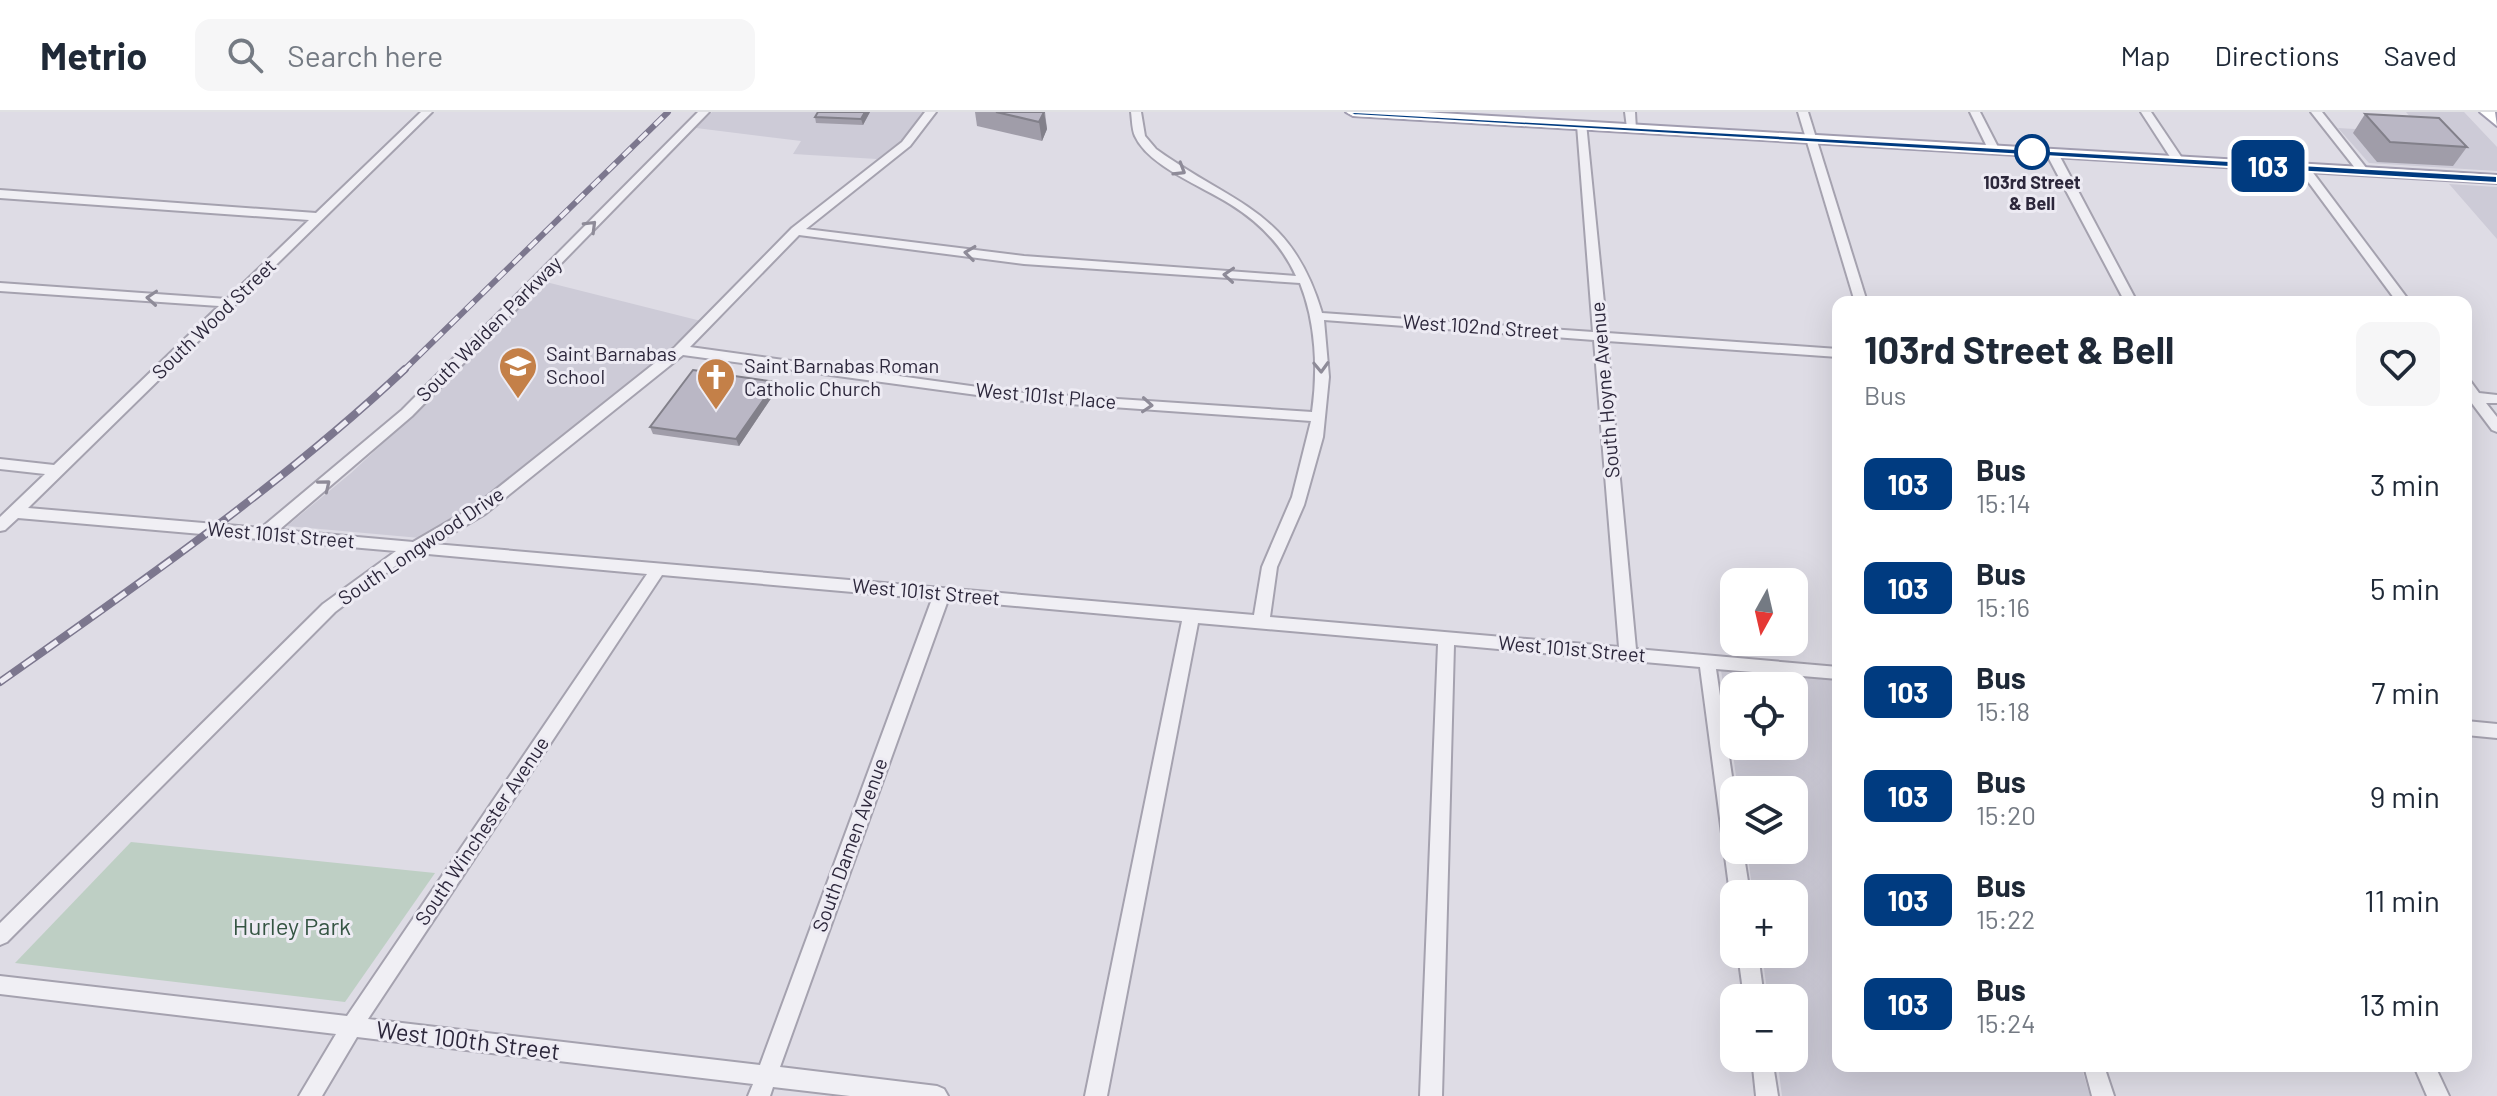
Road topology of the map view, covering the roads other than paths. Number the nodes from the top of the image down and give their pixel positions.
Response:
1 (427, 112) edge
2 (704, 112) edge
3 (931, 112) edge
4 (1136, 112) edge
5 (1353, 112) edge
6 (1630, 112) edge
7 (1803, 112) edge
8 (1975, 112) edge
9 (2146, 112) edge
10 (2316, 112) edge
11 (2487, 112) edge
12 (1460, 115) edge
13 (2497, 122) edge
14 (1582, 125) junction
15 (1632, 128) junction
16 (1812, 139) junction
17 (1993, 149) junction
18 (2052, 153) junction
19 (2178, 161) junction
20 (2304, 168) junction
21 (2363, 171) junction
22 (2497, 179) edge
23 (0, 194) edge
24 (319, 217) junction
25 (796, 231) junction
26 (1306, 280) junction
27 (0, 287) edge
28 (1859, 296) edge
29 (2128, 296) edge
30 (2400, 296) edge
31 (230, 303) junction
32 (1316, 316) junction
33 (1600, 336) junction
34 (680, 350) junction
35 (1832, 353) edge
36 (2472, 394) edge
37 (2472, 397) edge
38 (2497, 399) edge
39 (1318, 417) junction
40 (2497, 427) edge
41 (0, 464) edge
42 (58, 470) junction
43 (14, 512) junction
44 (0, 526) edge
45 (264, 534) junction
46 (416, 547) junction
47 (658, 569) junction
48 (942, 594) junction
49 (1191, 616) junction
50 (1261, 622) junction
51 (1446, 638) junction
52 (1628, 654) junction
53 (1707, 661) junction
54 (1832, 672) edge
55 (2472, 729) edge
56 (2497, 731) edge
57 (1738, 880) edge
58 (0, 936) edge
59 (0, 985) edge
60 (351, 1027) junction
61 (1764, 1072) edge
62 (2096, 1072) edge
63 (2427, 1072) edge
64 (762, 1086) edge
65 (310, 1096) edge
66 (937, 1096) edge
67 (1096, 1096) edge
68 (1431, 1096) edge
69 (1767, 1096) edge
70 (2103, 1096) edge
71 (2438, 1096) edge

1 - 24 street, South Wood Street
45 -> 2 street, South Walden Parkway
3 - 25 street, South Longwood Drive
4 -> 26 street
5 - 12 main road
6 - 15 street
7 - 16 street
8 - 17 street
9 - 19 street
10 - 21 street
11 - 13 main road
12 - 14 main road
14 - 15 main road
14 - 33 street, South Hoyne Avenue
15 - 16 main road
16 - 17 main road
16 - 28 street
17 - 18 main road
18 - 19 main road
18 - 29 street
19 - 20 main road
20 - 21 main road
20 - 30 street
21 - 22 main road
23 - 24 street
24 - 31 street, South Wood Street
26 -> 25 street
25 - 34 street, South Longwood Drive
26 - 32 street
31 -> 27 street
31 - 42 street, South Wood Street
32 - 33 street, West 102nd Street
32 -> 39 street
33 - 35 street, West 102nd Street
33 - 52 street, South Hoyne Avenue
34 -> 39 street, West 101st Place
34 - 46 street, South Longwood Drive
36 - 38 street
37 - 40 street
39 - 50 street
41 - 42 street
42 - 43 street, South Wood Street
43 - 44 street, South Wood Street
43 - 45 street, West 101st Street
45 - 46 street, West 101st Street
46 - 47 street, West 101st Street
46 - 58 street, South Longwood Drive
47 - 48 street, West 101st Street
47 - 60 street, South Winchester Avenue
48 - 49 street, West 101st Street
48 - 64 street, South Damen Avenue
49 - 50 street, West 101st Street
49 - 67 street
50 - 51 street, West 101st Street
51 - 52 street, West 101st Street
51 - 68 street
52 - 53 street, West 101st Street
53 - 54 street, West 101st Street
53 - 57 street
55 - 56 street
59 - 60 street, West 100th Street
60 - 64 street, West 100th Street
60 - 65 street, South Winchester Avenue
61 - 69 street
62 - 70 street
63 - 71 street
64 - 66 street, West 100th Street

